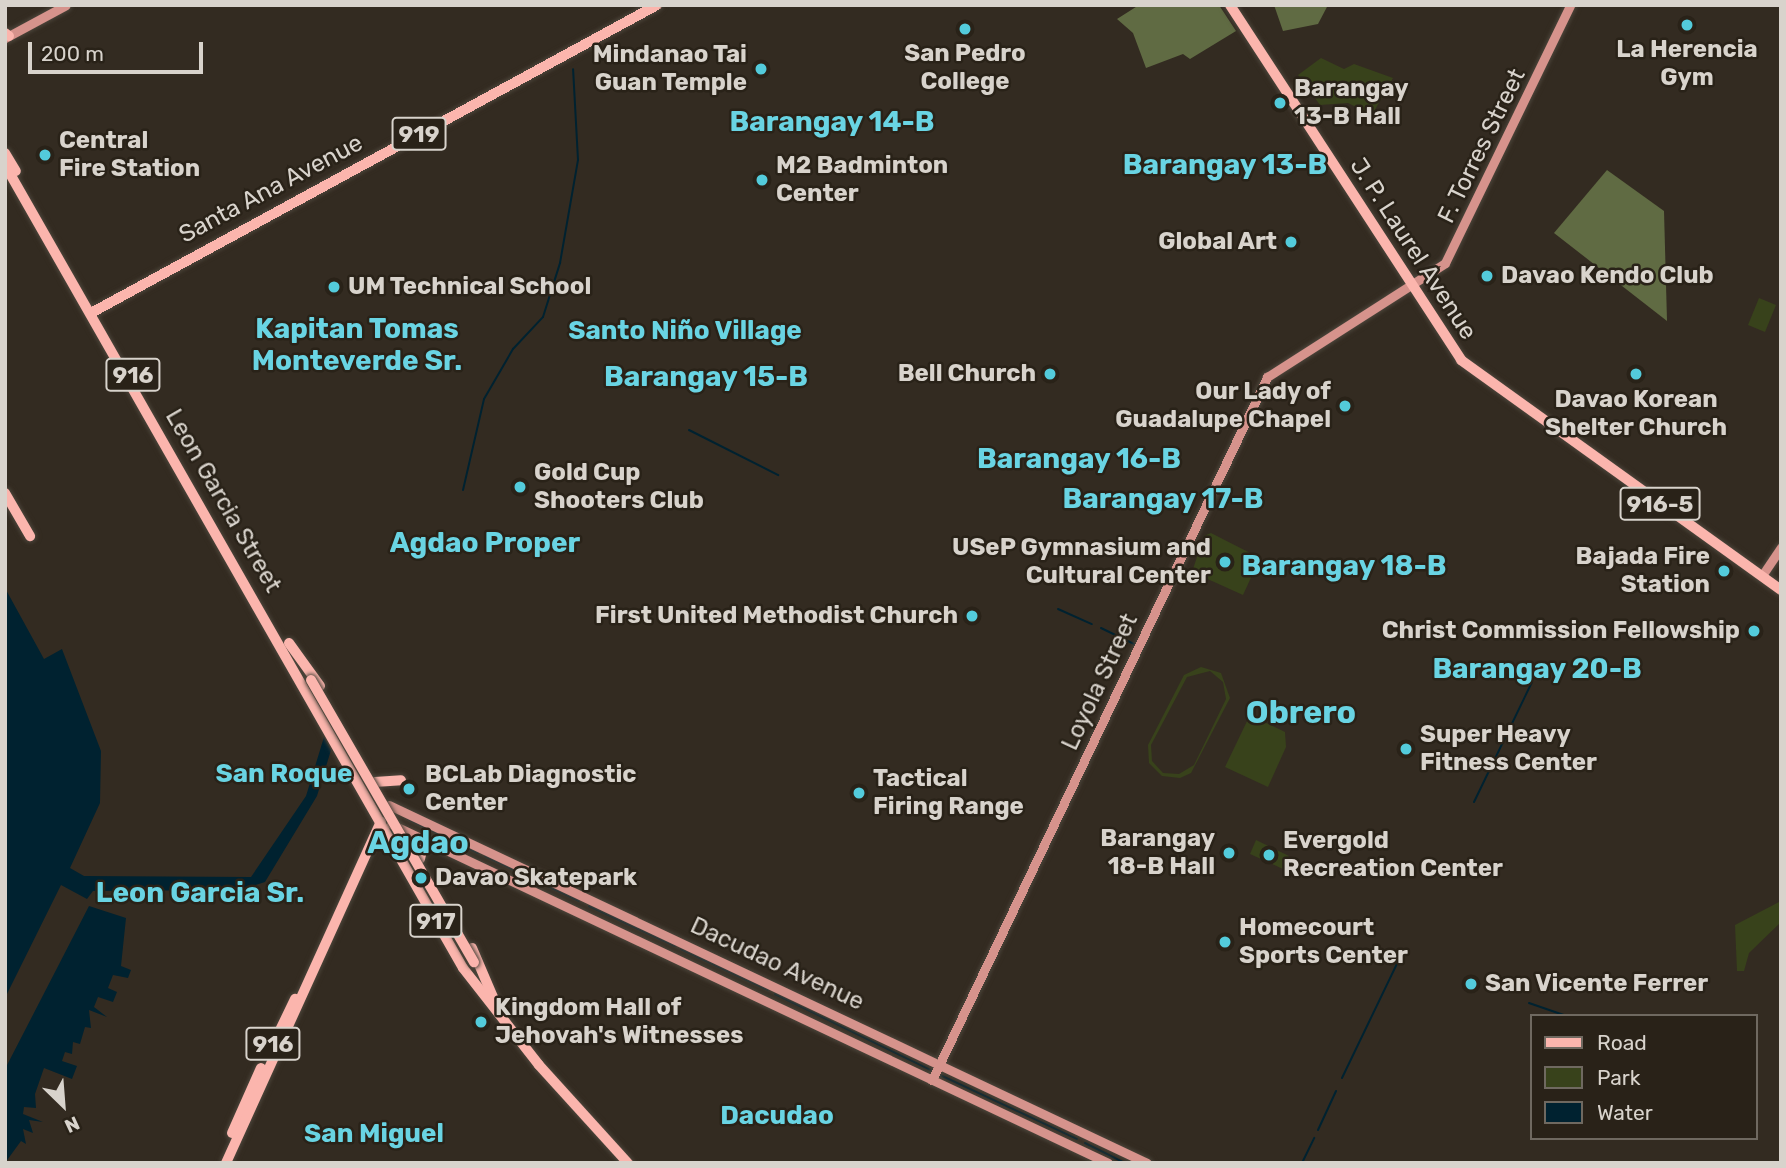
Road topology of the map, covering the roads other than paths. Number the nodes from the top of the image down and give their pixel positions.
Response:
1 (66, 5) edge
2 (657, 5) edge
3 (1230, 5) edge
4 (1570, 5) edge
5 (7, 36) edge
6 (5, 153) edge
7 (5, 165) edge
8 (1410, 287) junction
9 (93, 311) junction
10 (5, 493) edge
11 (30, 536) dead end
12 (1781, 547) edge
13 (1763, 574) junction
14 (1781, 590) edge
15 (291, 653) junction
16 (401, 780) dead end
17 (376, 782) junction
18 (389, 805) junction
19 (380, 824) junction
20 (401, 827) junction
21 (435, 842) junction
22 (486, 847) junction
23 (394, 849) junction
24 (368, 851) junction
25 (420, 859) junction
26 (478, 863) junction
27 (471, 964) junction
28 (491, 985) junction
29 (480, 992) junction
30 (299, 998) junction
31 (499, 1013) junction
32 (940, 1064) junction
33 (932, 1080) junction
34 (219, 1163) edge
35 (226, 1163) edge
36 (628, 1163) edge
37 (1108, 1163) edge
38 (1147, 1163) edge

1 - 5 main road
2 - 9 main road, Santa Ana Avenue / 919
3 - 8 main road, J. P. Laurel Avenue / 916-5
4 - 8 main road, F. Torres Street
6 - 9 main road, Leon Garcia Street / 916
7 - 9 main road, Leon Garcia Street / 916
8 - 13 main road, J. P. Laurel Avenue / 916-5
8 - 32 main road, Loyola Street
9 - 15 main road, Leon Garcia Street / 916
10 - 11 main road
12 - 13 main road
13 - 14 main road, J. P. Laurel Avenue / 916-5
15 - 17 main road, Leon Garcia Street / 916
15 - 19 main road, Leon Garcia Street / 916
15 - 27 main road
16 - 17 main road
17 - 18 main road, Leon Garcia Street / 916
18 - 19 main road, 916
18 - 20 main road, 917
18 - 22 main road, Dacudao Avenue
19 - 20 main road, Dacudao Avenue
19 - 23 main road, 917
19 - 24 main road, 916
20 - 21 main road, Dacudao Avenue
20 - 25 main road, 917
21 - 25 main road
21 - 26 main road, Dacudao Avenue
22 - 26 main road
22 - 32 main road, Dacudao Avenue
23 - 24 main road
23 - 29 main road, 917
24 - 30 main road, 916
25 - 28 main road, 917
26 - 33 main road, Dacudao Avenue
27 - 28 main road
27 - 29 main road
28 - 31 main road, 917
29 - 31 main road, 917
30 - 34 main road, 916
30 - 35 main road, 916
31 - 36 main road, 917
32 - 33 main road, Loyola Street
32 - 38 main road, Dacudao Avenue
33 - 37 main road, Dacudao Avenue

